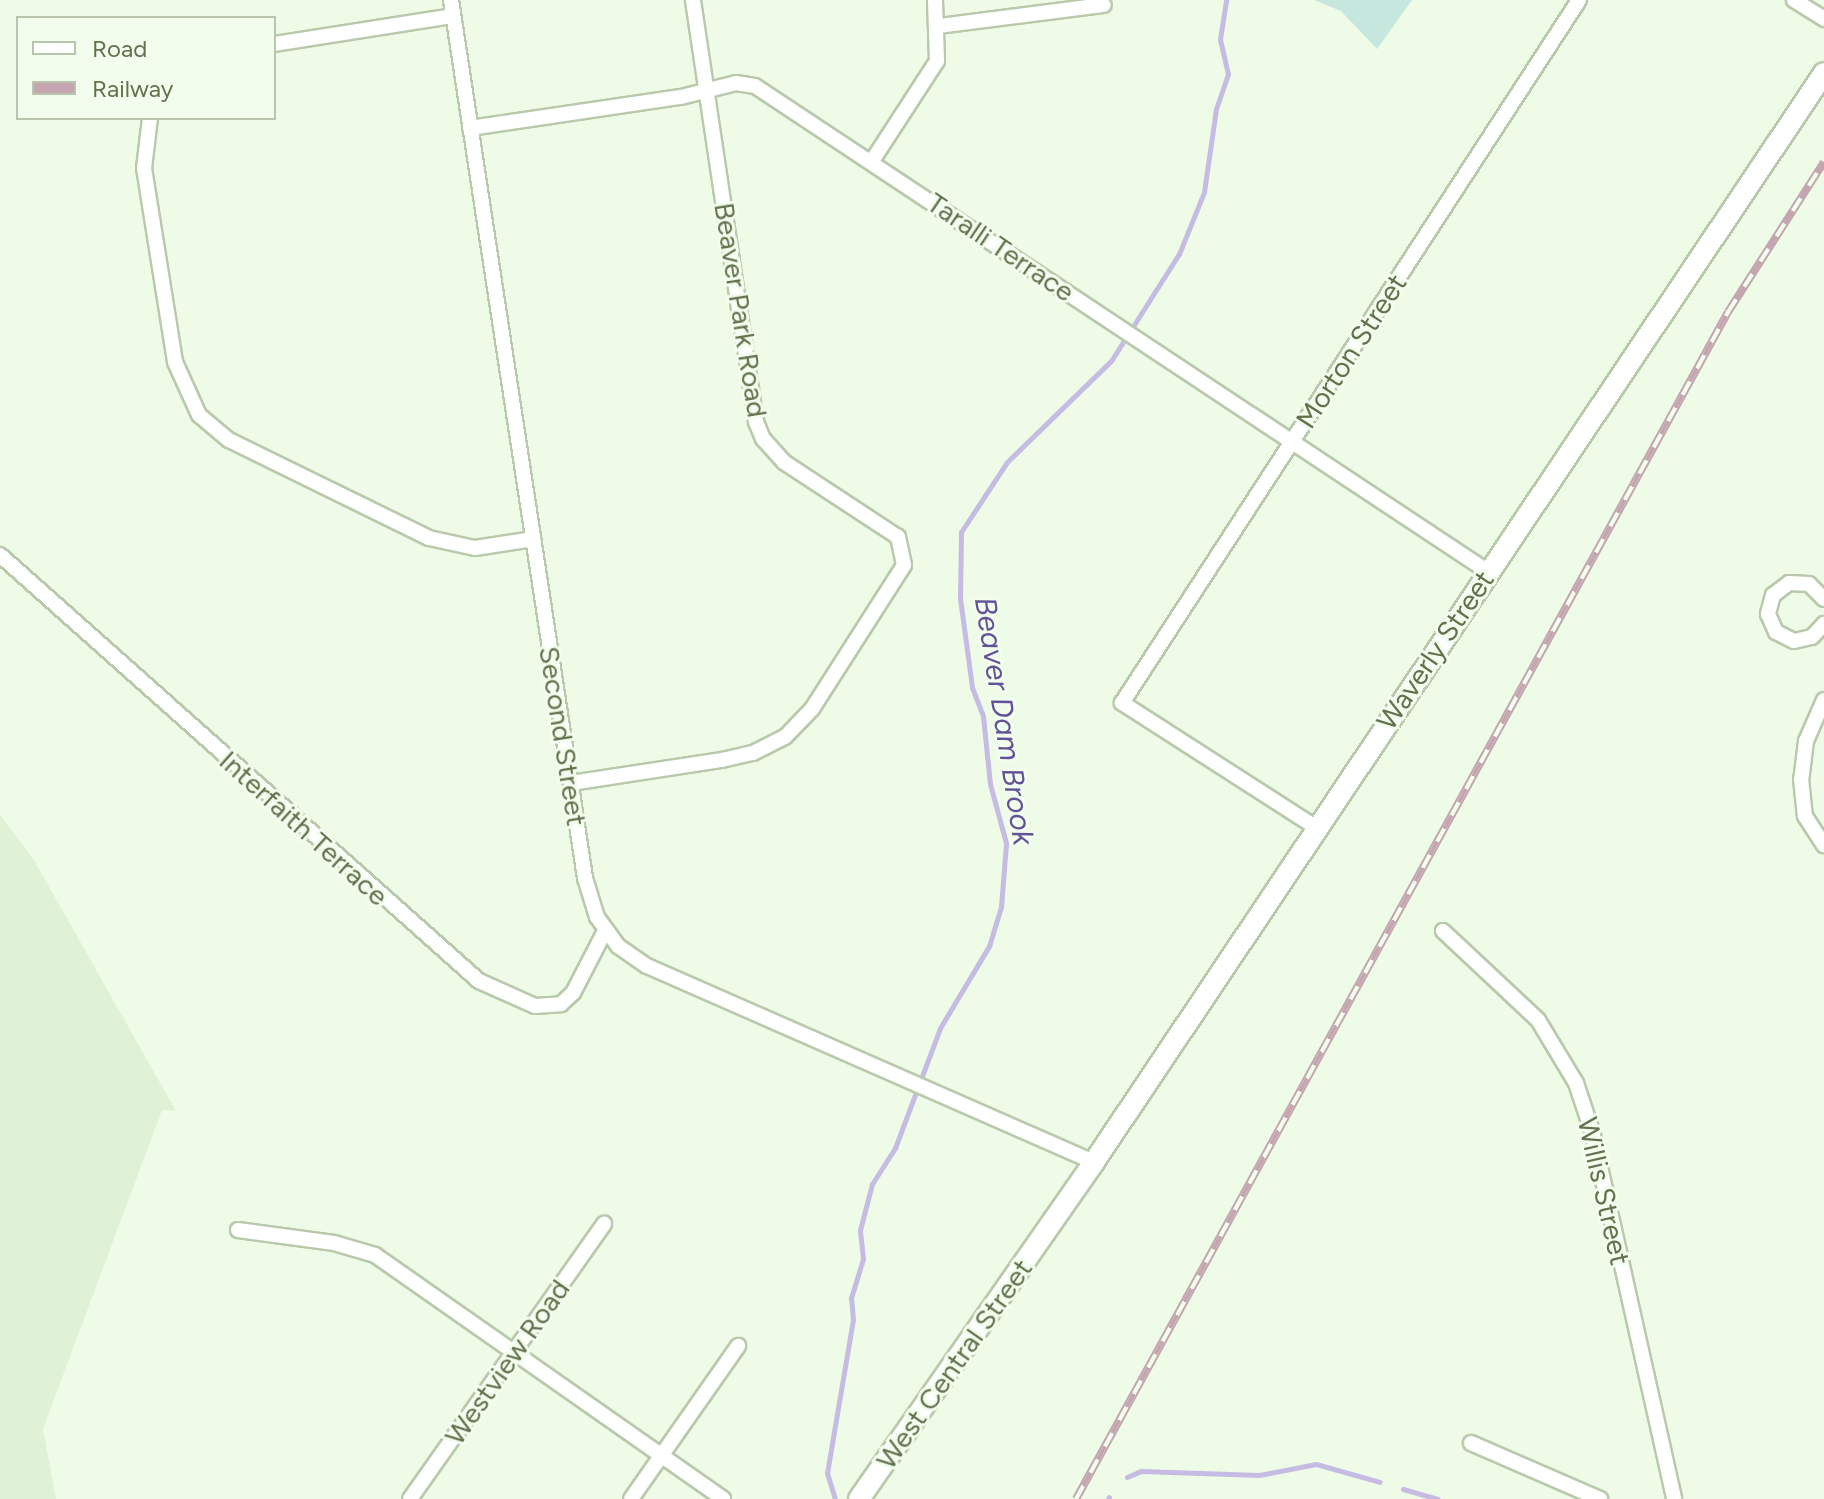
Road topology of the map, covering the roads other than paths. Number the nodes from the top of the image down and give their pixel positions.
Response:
1 (451, 0) edge
2 (693, 0) edge
3 (935, 0) edge
4 (1579, 0) edge
5 (1794, 0) edge
6 (1104, 5) dead end
7 (453, 16) junction
8 (1824, 19) edge
9 (939, 26) junction
10 (276, 44) edge
11 (1824, 73) edge
12 (706, 90) junction
13 (150, 120) edge
14 (470, 128) junction
15 (872, 161) junction
16 (1291, 443) junction
17 (533, 539) junction
18 (0, 555) edge
19 (1487, 571) junction
20 (1822, 591) edge
21 (1824, 624) edge
22 (1824, 700) edge
23 (571, 783) junction
24 (1317, 828) junction
25 (1824, 845) edge
26 (605, 931) junction
27 (1443, 931) dead end
28 (1094, 1162) junction
29 (604, 1224) dead end
30 (1049, 1228) joint
31 (238, 1230) dead end
32 (738, 1346) dead end
33 (512, 1353) junction
34 (1471, 1443) dead end
35 (661, 1456) junction
36 (861, 1496) edge
37 (410, 1499) edge
38 (631, 1499) edge
39 (723, 1499) edge
40 (1600, 1499) edge
41 (1674, 1499) edge

1 - 7 street, Second Street
2 - 12 street, Beaver Park Road
3 - 9 street
4 - 16 street, Morton Street
5 - 8 street
6 - 9 street
7 - 10 street
7 - 14 street, Second Street
9 - 15 street
11 - 19 main road, Waverly Street
12 - 14 street, Taralli Terrace
12 - 15 street, Taralli Terrace
12 - 23 street, Beaver Park Road
13 - 17 street
14 - 17 street, Second Street
15 - 16 street, Taralli Terrace
16 - 19 street, Taralli Terrace
16 - 24 street, Morton Street
17 - 23 street, Second Street
18 - 26 street, Interfaith Terrace
19 - 24 main road, Waverly Street
20 - 21 street
22 - 25 street
23 - 26 street, Second Street
24 - 28 main road, Waverly Street
26 - 28 street, Second Street
27 - 41 street, Willis Street
28 - 30 main road, Waverly Street
29 - 33 street, Westview Road
30 - 36 main road, West Central Street
31 - 33 street
32 - 35 street
33 - 35 street
33 - 37 street, Westview Road
34 - 40 street
35 - 38 street
35 - 39 street

